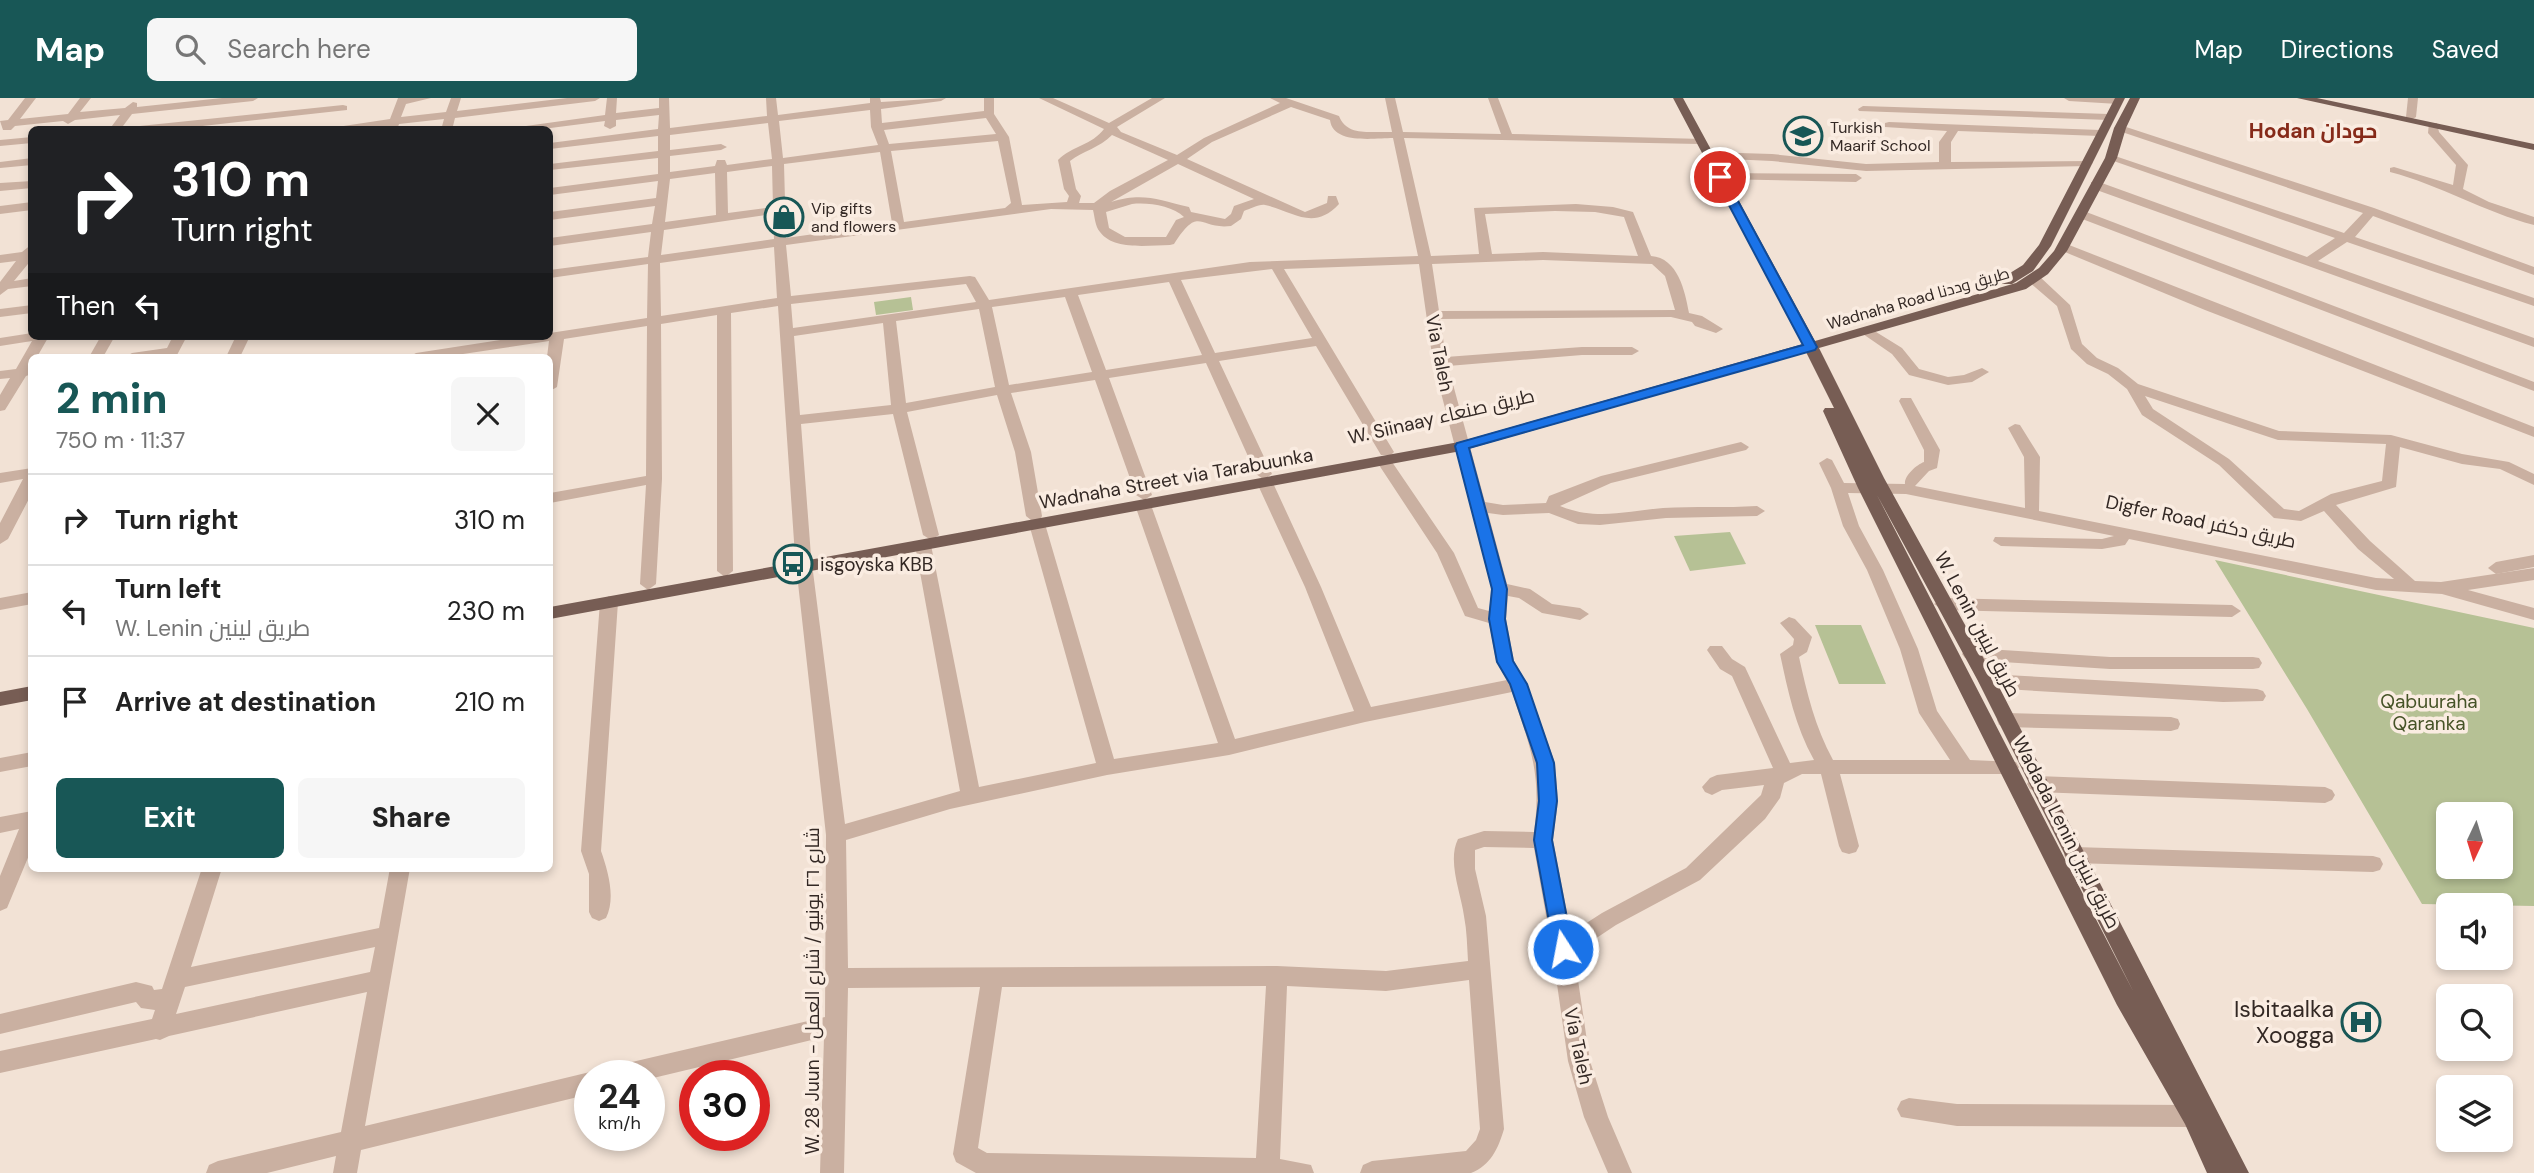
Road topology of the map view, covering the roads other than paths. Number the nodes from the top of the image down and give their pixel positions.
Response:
1 (31, 98) edge
2 (86, 98) edge
3 (138, 98) edge
4 (246, 98) edge
5 (426, 98) edge
6 (456, 98) edge
7 (595, 98) edge
8 (612, 98) edge
9 (771, 98) edge
10 (941, 98) edge
11 (989, 98) edge
12 (1044, 98) edge
13 (1160, 98) edge
14 (1275, 98) edge
15 (1390, 98) edge
16 (1493, 98) edge
17 (1667, 98) edge
18 (1678, 98) edge
19 (1978, 98) edge
20 (2069, 98) edge
21 (2135, 98) edge
22 (2302, 98) edge
23 (2321, 98) edge
24 (2413, 98) edge
25 (402, 99) edge
26 (562, 100) edge
27 (2119, 100) edge
28 (190, 101) edge
29 (875, 102) edge
30 (345, 103) edge
31 (507, 103) edge
32 (664, 104) edge
33 (1287, 104) junction
34 (1863, 109) dead end
35 (130, 110) junction
36 (1986, 111) junction
37 (989, 114) junction
38 (451, 115) junction
39 (610, 116) junction
40 (73, 117) junction
41 (2109, 117) junction
42 (2411, 117) junction
43 (775, 118) junction
44 (558, 122) junction
45 (6, 123) edge
46 (227, 124) edge
47 (719, 124) junction
48 (393, 125) edge
49 (1889, 125) dead end
50 (2433, 125) junction
51 (65, 126) edge
52 (117, 126) edge
53 (175, 126) edge
54 (192, 126) edge
55 (330, 126) edge
56 (447, 126) edge
57 (503, 126) edge
58 (530, 126) edge
59 (877, 127) junction
60 (1112, 128) junction
61 (1954, 128) junction
62 (2120, 128) junction
63 (1993, 129) junction
64 (665, 131) junction
65 (2100, 133) junction
66 (1397, 135) junction
67 (0, 136) edge
68 (1003, 137) junction
69 (1508, 137) junction
70 (553, 138) edge
71 (609, 138) junction
72 (28, 140) edge
73 (0, 143) edge
74 (553, 145) edge
75 (2534, 145) edge
76 (1698, 146) junction
77 (721, 147) junction
78 (885, 148) junction
79 (662, 154) junction
80 (2111, 158) junction
81 (1178, 160) junction
82 (605, 161) junction
83 (28, 162) edge
84 (778, 163) junction
85 (2087, 163) junction
86 (0, 165) edge
87 (1945, 165) junction
88 (553, 167) edge
89 (1888, 170) junction
90 (2394, 170) dead end
91 (721, 171) junction
92 (1720, 177) junction
93 (664, 178) junction
94 (28, 184) edge
95 (604, 186) junction
96 (2095, 186) junction
97 (0, 187) edge
98 (2456, 190) junction
99 (553, 191) edge
100 (1332, 199) dead end
101 (1264, 200) junction
102 (662, 201) junction
103 (2388, 202) dead end
104 (1072, 205) junction
105 (28, 206) edge
106 (600, 209) junction
107 (1098, 209) junction
108 (0, 210) edge
109 (778, 210) junction
110 (1008, 211) junction
111 (2374, 212) junction
112 (2081, 214) junction
113 (553, 216) edge
114 (1197, 216) junction
115 (722, 218) junction
116 (2534, 221) edge
117 (898, 225) junction
118 (657, 227) junction
119 (595, 236) junction
120 (2347, 238) junction
121 (553, 242) edge
122 (780, 243) junction
123 (2064, 247) junction
124 (28, 253) edge
125 (28, 256) edge
126 (1486, 258) junction
127 (1645, 258) junction
128 (0, 259) edge
129 (654, 259) junction
130 (1425, 259) junction
131 (2310, 261) junction
132 (1275, 264) junction
133 (1761, 268) junction
134 (2534, 271) edge
135 (553, 274) edge
136 (1173, 277) junction
137 (2034, 279) junction
138 (28, 283) edge
139 (2, 289) edge
140 (1070, 291) junction
141 (784, 301) junction
142 (2534, 302) edge
143 (984, 303) junction
144 (724, 309) junction
145 (28, 310) edge
146 (0, 313) edge
147 (1684, 314) junction
148 (1432, 316) junction
149 (889, 318) junction
150 (656, 321) junction
151 (1716, 329) dead end
152 (1868, 331) junction
153 (787, 333) junction
154 (553, 336) edge
155 (557, 336) junction
156 (28, 338) edge
157 (178, 340) edge
158 (518, 340) edge
159 (1319, 341) junction
160 (0, 342) edge
161 (2534, 343) edge
162 (1804, 344) junction
163 (1632, 351) dead end
164 (491, 352) edge
165 (156, 354) edge
166 (461, 354) edge
167 (1211, 359) junction
168 (1440, 362) junction
169 (553, 365) edge
170 (26, 371) edge
171 (1982, 372) dead end
172 (0, 375) edge
173 (1099, 375) junction
174 (2133, 387) junction
175 (2534, 387) edge
176 (1003, 390) junction
177 (1906, 401) dead end
178 (0, 407) edge
179 (900, 409) junction
180 (793, 420) junction
181 (2015, 428) dead end
182 (2534, 432) edge
183 (2395, 441) junction
184 (1461, 442) junction
185 (1741, 447) dead end
186 (1386, 457) junction
187 (1826, 463) dead end
188 (28, 475) edge
189 (0, 478) edge
190 (654, 479) junction
191 (1264, 479) junction
192 (2534, 480) edge
193 (28, 482) edge
194 (1911, 482) junction
195 (1871, 483) junction
196 (1839, 488) junction
197 (553, 497) edge
198 (1144, 500) junction
199 (2325, 503) junction
200 (1479, 506) junction
201 (1551, 508) junction
202 (2033, 508) junction
203 (1757, 511) dead end
204 (28, 516) edge
205 (5, 519) edge
206 (1035, 520) junction
207 (2124, 534) junction
208 (0, 539) edge
209 (927, 540) junction
210 (2001, 541) dead end
211 (804, 561) junction
212 (2534, 561) edge
213 (725, 571) junction
214 (2534, 574) edge
215 (2407, 581) junction
216 (648, 584) junction
217 (2441, 588) junction
218 (1500, 589) junction
219 (28, 599) edge
220 (553, 601) edge
221 (609, 602) junction
222 (0, 604) edge
223 (1943, 604) junction
224 (2232, 611) dead end
225 (553, 612) edge
226 (1580, 614) dead end
227 (2534, 614) edge
228 (1497, 619) junction
229 (1789, 623) dead end
230 (1716, 650) dead end
231 (1971, 654) junction
232 (2253, 663) dead end
233 (1987, 681) junction
234 (1518, 684) junction
235 (28, 694) edge
236 (2257, 696) dead end
237 (0, 699) edge
238 (28, 704) edge
239 (0, 709) edge
240 (1365, 715) junction
241 (2006, 720) junction
242 (2171, 724) dead end
243 (1229, 748) junction
244 (28, 760) edge
245 (0, 765) edge
246 (1965, 767) junction
247 (2010, 767) junction
248 (1107, 768) junction
249 (1829, 769) junction
250 (1789, 772) junction
251 (2037, 784) junction
252 (1712, 787) dead end
253 (2325, 795) dead end
254 (971, 796) junction
255 (28, 821) edge
256 (0, 825) edge
257 (28, 830) edge
258 (836, 835) junction
259 (1543, 840) junction
260 (1849, 846) dead end
261 (2074, 855) junction
262 (2373, 864) dead end
263 (211, 872) edge
264 (399, 872) edge
265 (0, 902) edge
266 (599, 912) dead end
267 (387, 936) junction
268 (1563, 949) junction
269 (1477, 969) junction
270 (1277, 976) junction
271 (993, 977) junction
272 (837, 978) junction
273 (379, 980) junction
274 (175, 988) junction
275 (0, 1024) edge
276 (836, 1024) junction
277 (160, 1030) junction
278 (0, 1062) edge
279 (665, 1065) edge
280 (574, 1087) edge
281 (1909, 1109) dead end
282 (2193, 1116) junction
283 (350, 1141) junction
284 (1267, 1170) junction
285 (1444, 1170) edge
286 (228, 1172) edge
287 (345, 1173) edge
288 (832, 1173) edge
289 (1302, 1173) edge
290 (1372, 1173) edge
291 (1620, 1173) edge
292 (2220, 1173) edge
293 (2237, 1173) edge

1 - 45 street
2 - 40 street
3 - 35 street
4 - 28 street
4 - 46 street
5 - 25 street
6 - 38 street
7 - 26 street
8 - 39 street
9 - 43 street, W. 28 Juun - شارع ٢٦ يونيو / شارع العمل
10 - 29 street
11 - 37 street
12 - 60 street
13 - 60 street
14 - 33 street
15 - 66 street, Via Taleh
16 - 69 street
17 - 76 main road
18 - 76 main road
19 - 36 street
20 - 27 street
21 - 62 main road, Wadnaha Road طريق وددنا
22 - 50 main road
23 - 42 main road
24 - 42 street
25 - 48 street
26 - 31 street
26 - 44 street
27 - 41 main road, Wadnaha Road طريق وددنا
28 - 35 street
28 - 53 street
29 - 43 street
29 - 59 street
30 - 46 street
30 - 55 street
31 - 38 street
31 - 57 street
32 - 39 street
32 - 64 street
33 - 66 street
33 - 81 street
34 - 36 street
35 - 40 street
35 - 52 street
36 - 41 street
36 - 63 street
37 - 59 street
37 - 68 street
38 - 48 street
38 - 56 street
39 - 44 street
39 - 71 street
40 - 45 street
40 - 51 street
41 - 65 main road, Wadnaha Road طريق وددنا
42 - 75 main road
43 - 47 street
43 - 84 street, W. 28 Juun - شارع ٢٦ يونيو / شارع العمل
44 - 58 street
44 - 70 street
45 - 67 street
46 - 54 street
47 - 64 street
47 - 77 street
49 - 61 street
50 - 75 main road
50 - 98 street
59 - 78 street
60 - 81 street
60 - 104 street
61 - 63 street
61 - 87 street
62 - 80 main road, Wadnaha Road طريق وددنا
62 - 111 street
63 - 65 street
64 - 71 street
64 - 79 street
65 - 85 main road, Wadnaha Road طريق وددنا
66 - 69 street
66 - 130 street, Via Taleh
68 - 78 street
68 - 110 street
69 - 76 street
71 - 74 street
71 - 82 street
72 - 73 street
76 - 89 street
76 - 92 main road
76 - 133 main road
77 - 79 street
77 - 91 street
78 - 84 street
78 - 117 street
79 - 82 street
79 - 93 street
80 - 96 main road, Wadnaha Road طريق وددنا
80 - 120 street
81 - 101 street
81 - 107 street
82 - 88 street
83 - 86 street
84 - 91 street
84 - 109 street, W. 28 Juun - شارع ٢٦ يونيو / شارع العمل
85 - 87 street
85 - 162 main road, Wadnaha Road طريق وددنا
87 - 89 street
89 - 92 street
90 - 98 street
91 - 93 street
91 - 115 street
92 - 133 main road
93 - 95 street
93 - 102 street
94 - 97 street
95 - 99 street
95 - 106 street
96 - 112 main road, Wadnaha Road طريق وددنا
96 - 131 street
98 - 116 street
100 - 101 street
101 - 114 street
102 - 106 street
102 - 118 street
103 - 111 street
104 - 107 street
104 - 110 street
105 - 108 street
106 - 113 street
106 - 119 street
107 - 114 street
107 - 114 street
109 - 115 street
109 - 122 street, W. 28 Juun - شارع ٢٦ يونيو / شارع العمل
110 - 117 street
111 - 120 street
111 - 134 street
112 - 123 main road, Wadnaha Road طريق وددنا
112 - 175 street
115 - 118 street
117 - 122 street
118 - 119 street
118 - 129 street
119 - 121 street
120 - 131 street
120 - 142 street
122 - 129 street
122 - 141 street, W. 28 Juun - شارع ٢٦ يونيو / شارع العمل
123 - 137 main road, Wadnaha Road طريق وددنا
123 - 182 street
124 - 128 street
125 - 139 street
126 - 127 street
126 - 127 street
126 - 130 street
127 - 147 street
129 - 135 street
129 - 150 street
130 - 132 street
130 - 148 street, Via Taleh
131 - 161 street
132 - 136 street
132 - 159 street
133 - 162 main road
136 - 140 street
136 - 167 street
137 - 152 main road, Wadnaha Road طريق وددنا
137 - 174 street
138 - 139 street
140 - 143 street
140 - 173 street
141 - 143 street
141 - 144 street
141 - 153 street, W. 28 Juun - شارع ٢٦ يونيو / شارع العمل
143 - 149 street
143 - 176 street
144 - 150 street
144 - 213 street
145 - 146 street
147 - 148 street
147 - 151 street
148 - 168 street, Via Taleh
149 - 153 street
149 - 179 street
150 - 155 street
150 - 190 street
152 - 162 main road, Wadnaha Road طريق وددنا
152 - 171 street
153 - 180 street, W. 28 Juun - شارع ٢٦ يونيو / شارع العمل
154 - 155 street
155 - 169 street
156 - 160 street
157 - 165 street
158 - 164 street
159 - 167 street
159 - 186 street
162 - 184 main road
162 - 195 main road, Wadada Lenin طريق لينين
163 - 168 street
164 - 166 street
167 - 173 street
167 - 191 street
168 - 184 street, Via Taleh
170 - 172 street
170 - 178 street
173 - 176 street
173 - 198 street
174 - 183 street
174 - 199 street
176 - 179 street
176 - 206 street
177 - 194 street
179 - 180 street
179 - 209 street
180 - 211 street, W. 28 Juun - شارع ٢٦ يونيو / شارع العمل
181 - 202 street
183 - 192 street
183 - 199 street
184 - 186 main road, W. Siinaay طريق صنعاء
184 - 200 street, Via Taleh
185 - 201 street
186 - 191 main road, W. Siinaay طريق صنعاء
186 - 228 street
187 - 196 street
188 - 189 street
190 - 197 street
190 - 216 street
191 - 198 main road, W. Siinaay طريق صنعاء
191 - 240 street
193 - 205 street
194 - 195 street, Digfer Road طريق دكفر
194 - 202 street, Digfer Road طريق دكفر
195 - 196 street
195 - 207 street, Digfer Road طريق دكفر
195 - 223 main road, W. Lenin طريق لينين
195 - 247 main road, Wadada Lenin طريق لينين
196 - 246 street
198 - 206 main road, W. Siinaay طريق صنعاء
198 - 243 street
199 - 215 street
200 - 201 street
200 - 218 street, Via Taleh
201 - 203 street
202 - 215 street, Digfer Road طريق دكفر
204 - 205 street
205 - 208 street
206 - 209 main road, W. Siinaay طريق صنعاء
206 - 248 street
207 - 210 street
207 - 217 street, Digfer Road طريق دكفر
209 - 211 main road, W. Siinaay طريق صنعاء
209 - 254 street
211 - 213 main road, W. Siinaay طريق صنعاء
211 - 221 main road
211 - 258 street, W. 28 Juun - شارع ٢٦ يونيو / شارع العمل
212 - 215 street, Digfer Road طريق دكفر
213 - 216 main road, W. Siinaay طريق صنعاء
214 - 217 street, Digfer Road طريق دكفر
216 - 220 main road, W. Siinaay طريق صنعاء
217 - 227 street
218 - 226 street
218 - 228 street, Via Taleh
219 - 222 street
221 - 225 main road
221 - 266 street
223 - 224 street
223 - 231 main road, W. Lenin طريق لينين
228 - 234 street, Via Taleh
229 - 249 street
230 - 250 street
231 - 232 street
231 - 233 main road, W. Lenin طريق لينين
233 - 236 street
233 - 241 main road, W. Lenin طريق لينين
234 - 240 street
234 - 259 street, Via Taleh
235 - 237 main road
238 - 239 main road
240 - 243 street
241 - 242 street
241 - 251 main road, W. Lenin طريق لينين
243 - 248 street
244 - 245 street
246 - 247 street
246 - 249 street
247 - 282 main road, Wadada Lenin طريق لينين
248 - 254 street
249 - 250 street
249 - 260 street
250 - 252 street
250 - 268 street
251 - 253 street
251 - 261 main road, W. Lenin طريق لينين
254 - 258 street
255 - 256 street
257 - 265 street
258 - 272 street, W. 28 Juun - شارع ٢٦ يونيو / شارع العمل
259 - 268 street, Via Taleh
259 - 269 street
261 - 262 street
261 - 293 main road, W. Lenin طريق لينين
263 - 274 street
264 - 267 street
267 - 273 street
267 - 274 street
268 - 291 street, Via Taleh
269 - 270 street
269 - 285 street
270 - 271 street
270 - 284 street
271 - 272 street
271 - 284 street
272 - 276 street, W. 28 Juun - شارع ٢٦ يونيو / شارع العمل
273 - 277 street
273 - 283 street
274 - 275 street
274 - 277 street
276 - 279 street
276 - 288 street, W. 28 Juun - شارع ٢٦ يونيو / شارع العمل
277 - 278 street
280 - 283 street
281 - 282 street
282 - 292 main road, Wadada Lenin طريق لينين
283 - 286 street
283 - 287 street
284 - 289 street
285 - 290 street

